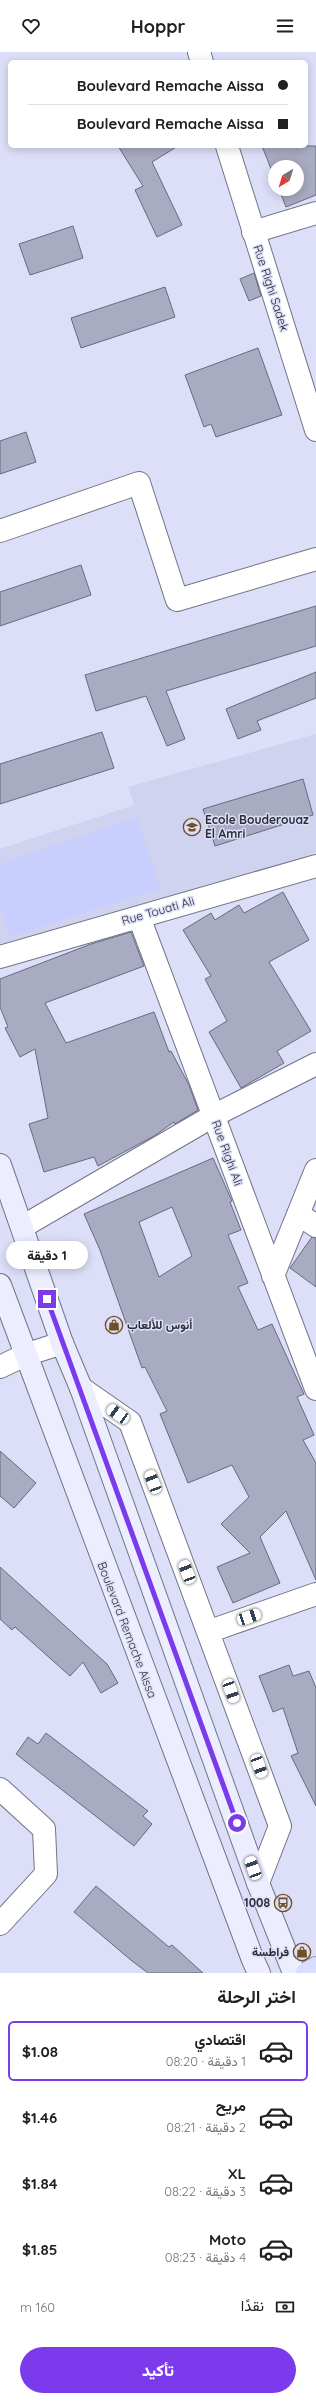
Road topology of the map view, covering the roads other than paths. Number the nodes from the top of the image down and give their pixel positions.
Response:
1 (228, 148) edge
2 (316, 213) edge
3 (253, 232) junction
4 (309, 385) edge
5 (316, 430) edge
6 (0, 530) edge
7 (316, 559) edge
8 (316, 866) edge
9 (139, 917) junction
10 (0, 957) edge
11 (316, 1064) edge
12 (213, 1116) junction
13 (0, 1165) edge
14 (316, 1170) edge
15 (298, 1214) junction
16 (316, 1226) edge
17 (22, 1227) junction
18 (273, 1276) junction
19 (0, 1285) edge
20 (62, 1342) junction
21 (25, 1355) junction
22 (0, 1367) edge
23 (81, 1388) junction
24 (316, 1389) edge
25 (316, 1594) edge
26 (210, 1631) junction
27 (0, 1788) edge
28 (258, 1883) junction
29 (0, 1924) edge
30 (316, 1968) edge
31 (259, 1973) edge
32 (290, 1973) edge
33 (294, 1973) edge
34 (298, 1973) edge
35 (307, 1973) edge

1 - 3 street, Rue Righi Sadek
2 - 3 street
3 - 4 street, Rue Righi Sadek
4 - 5 street, Rue Righi Sadek
6 - 7 street
8 - 9 street, Rue Touati Ali
9 - 10 street, Rue Touati Ali
9 - 12 street, Rue Righi Ali
11 - 12 street
12 - 17 street
12 - 18 street, Rue Righi Ali
13 - 17 main road
14 - 15 street
15 - 16 street
15 - 18 street
17 - 20 main road
18 - 24 street, Rue Righi Ali
19 - 21 main road, Boulevard Remache Aissa
20 - 21 street
20 - 23 main road
21 - 22 street
21 - 31 main road, Boulevard Remache Aissa
23 - 26 street
23 - 28 main road
25 - 26 street
26 - 28 street
27 - 29 street
28 - 33 main road
30 - 35 main road
32 - 33 main road
33 - 34 main road

